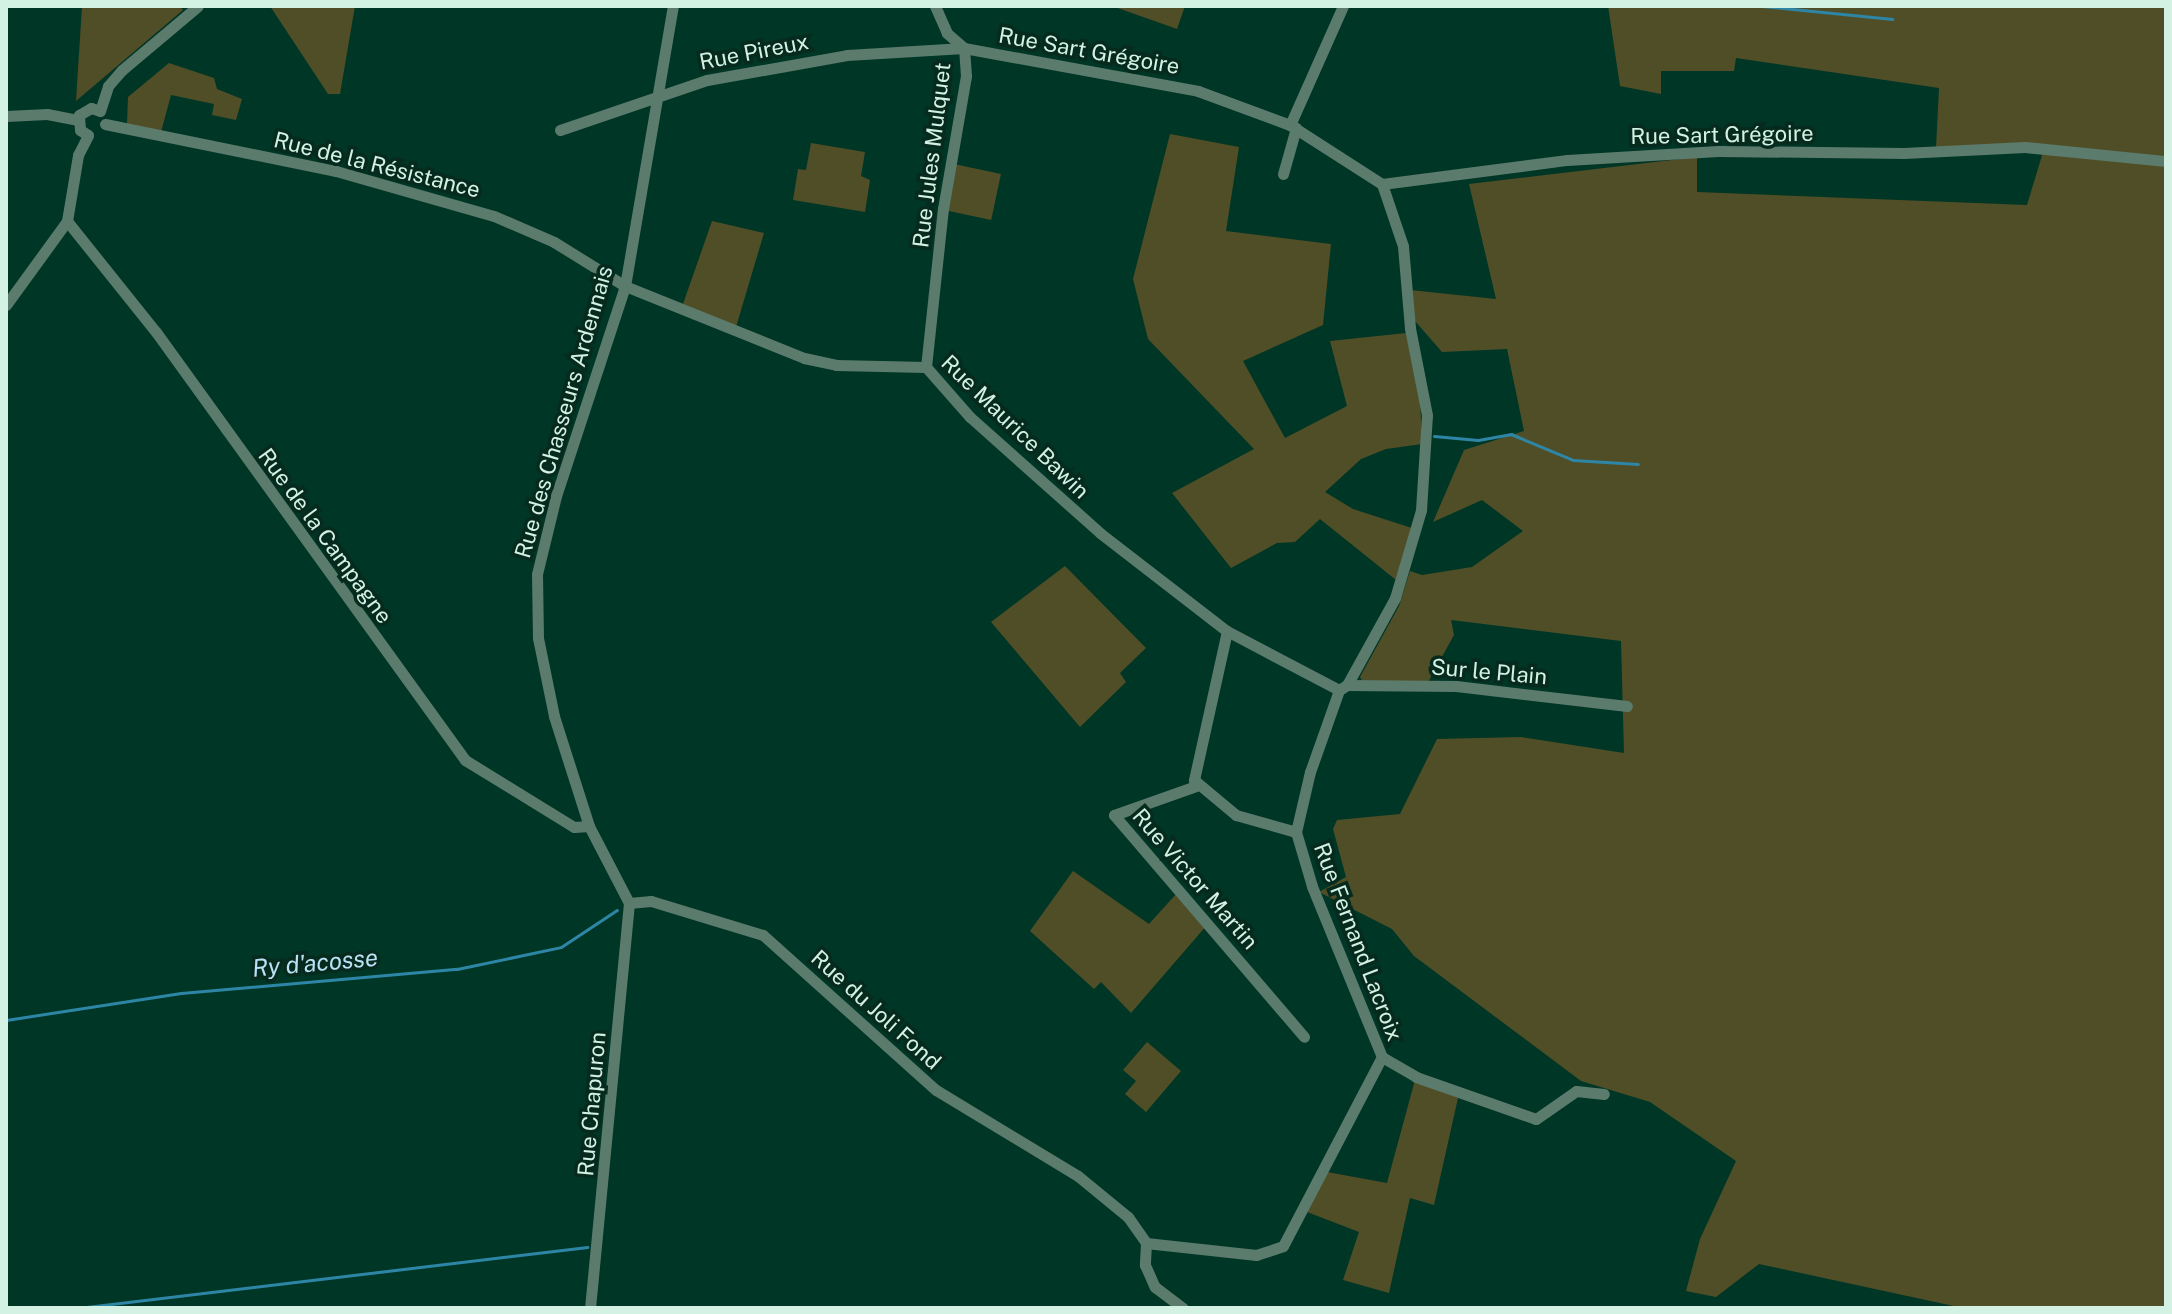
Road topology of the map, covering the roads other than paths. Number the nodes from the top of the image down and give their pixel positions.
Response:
1 (198, 6) edge
2 (673, 6) edge
3 (935, 6) edge
4 (1343, 6) edge
5 (964, 48) junction
6 (655, 97) junction
7 (100, 111) junction
8 (6, 116) edge
9 (78, 120) junction
10 (105, 124) junction
11 (1293, 126) junction
12 (560, 130) dead end
13 (88, 135) junction
14 (2166, 161) edge
15 (1283, 174) dead end
16 (1382, 184) junction
17 (67, 221) junction
18 (625, 286) junction
19 (6, 305) edge
20 (926, 367) junction
21 (1227, 631) junction
22 (1343, 688) junction
23 (1627, 706) dead end
24 (1196, 786) junction
25 (589, 826) junction
26 (1296, 832) junction
27 (629, 903) junction
28 (1304, 1037) dead end
29 (1382, 1057) junction
30 (1604, 1094) dead end
31 (1146, 1243) junction
32 (590, 1308) edge
33 (1183, 1308) edge

1 - 7 street
2 - 6 street, Rue des Chasseurs Ardennais
3 - 5 street, Rue Jules Mulquet
4 - 11 street
5 - 6 street, Rue Pireux
5 - 11 street, Rue Sart Grégoire
5 - 20 street, Rue Jules Mulquet
6 - 12 street, Rue Pireux
6 - 18 street, Rue des Chasseurs Ardennais
7 - 9 street
7 - 10 street
8 - 9 street
9 - 13 street
10 - 13 street
10 - 18 street, Rue de la Résistance
11 - 15 street
11 - 16 street, Rue Sart Grégoire
13 - 17 street
14 - 16 street, Rue Sart Grégoire
16 - 22 street, Rue Fernand Lacroix
17 - 19 street
17 - 25 street, Rue de la Campagne
18 - 20 street, Rue Maurice Bawin
18 - 25 street, Rue des Chasseurs Ardennais
20 - 21 street, Rue Maurice Bawin
21 - 22 street, Rue Maurice Bawin
21 - 24 street
22 - 23 street, Sur le Plain
22 - 26 street, Rue Fernand Lacroix
24 - 26 street
24 - 28 street, Rue Victor Martin
25 - 27 street
26 - 29 street, Rue Fernand Lacroix
27 - 31 street, Rue du Joli Fond
27 - 32 street, Rue Chapuron
29 - 30 street
29 - 31 street, Rue Fernand Lacroix
31 - 33 street

